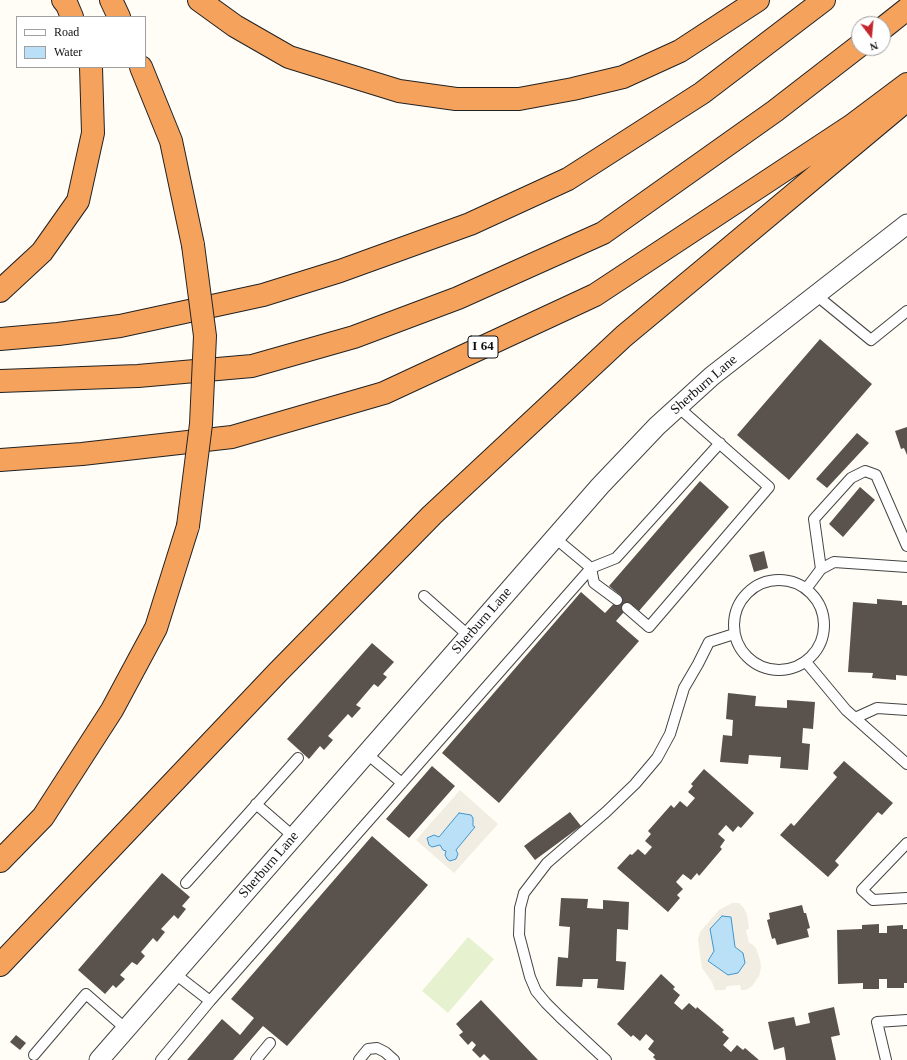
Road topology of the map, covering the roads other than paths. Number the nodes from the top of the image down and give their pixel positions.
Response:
1 (63, 0) edge
2 (111, 0) edge
3 (200, 0) edge
4 (758, 0) edge
5 (824, 0) edge
6 (907, 9) edge
7 (72, 16) edge
8 (119, 16) edge
9 (891, 22) edge
10 (851, 52) edge
11 (91, 68) edge
12 (141, 68) edge
13 (907, 84) edge
14 (907, 100) edge
15 (907, 224) edge
16 (0, 290) edge
17 (816, 294) junction
18 (907, 311) edge
19 (0, 339) edge
20 (0, 382) edge
21 (678, 407) junction
22 (720, 444) junction
23 (0, 460) edge
24 (555, 538) junction
25 (907, 546) edge
26 (907, 567) edge
27 (591, 568) junction
28 (821, 569) junction
29 (806, 589) junction
30 (424, 596) dead end
31 (617, 600) dead end
32 (627, 608) dead end
33 (734, 634) junction
34 (469, 636) junction
35 (806, 662) junction
36 (907, 710) edge
37 (855, 718) junction
38 (366, 754) junction
39 (298, 758) dead end
40 (907, 764) edge
41 (402, 783) junction
42 (256, 804) junction
43 (294, 837) junction
44 (907, 843) edge
45 (0, 861) edge
46 (186, 883) dead end
47 (907, 898) edge
48 (0, 965) edge
49 (174, 973) junction
50 (210, 1001) junction
51 (907, 1020) edge
52 (126, 1029) junction
53 (270, 1043) dead end
54 (34, 1055) dead end
55 (99, 1060) edge
56 (161, 1060) edge
57 (256, 1060) edge
58 (359, 1060) edge
59 (394, 1060) edge
60 (606, 1060) edge
61 (886, 1060) edge

1 - 7 highway
2 - 8 highway
3 - 4 highway
5 - 19 highway
6 - 9 highway
10 - 20 highway
11 - 16 highway
12 - 45 highway, bridge
13 - 23 highway, I 64
14 - 48 highway
15 - 17 street, Sherburn Lane
17 - 18 lane
17 - 21 street, Sherburn Lane
21 - 22 lane
21 - 24 street, Sherburn Lane
22 - 27 lane
22 - 32 lane
24 - 27 lane
24 - 34 street, Sherburn Lane
25 - 28 lane
26 - 28 lane
27 - 31 lane
27 - 41 lane
28 - 29 lane
29 - 33 lane
29 - 35 lane
30 - 34 lane
33 - 35 lane
33 - 60 lane
34 - 38 street, Sherburn Lane
35 - 37 lane
36 - 37 lane
37 - 40 lane
38 - 41 lane
38 - 43 street, Sherburn Lane
39 - 42 lane
41 - 50 lane
42 - 43 lane
42 - 46 lane
43 - 49 street, Sherburn Lane
44 - 47 lane
49 - 50 lane
49 - 52 street, Sherburn Lane
50 - 56 lane
51 - 61 lane
52 - 54 lane
52 - 55 street, Sherburn Lane
53 - 57 lane
58 - 59 lane

